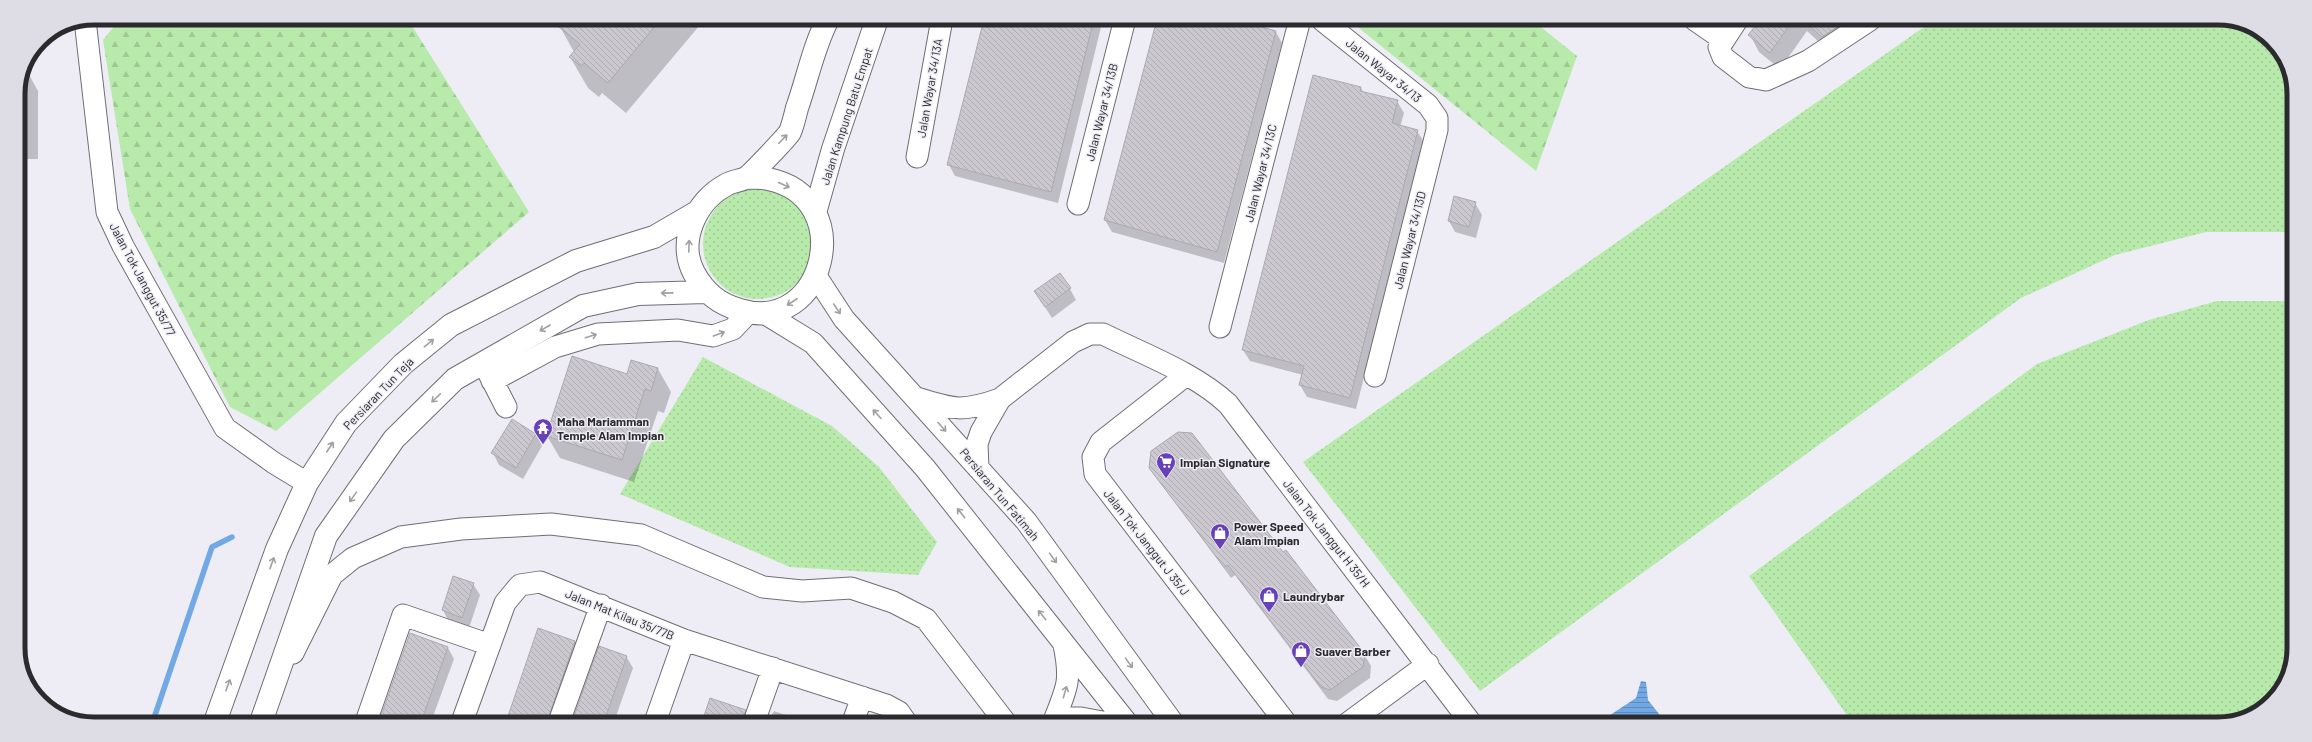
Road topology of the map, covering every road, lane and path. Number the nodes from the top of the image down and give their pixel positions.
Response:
1 (826, 25) edge
2 (875, 25) edge
3 (941, 25) edge
4 (1123, 25) edge
5 (1299, 25) edge
6 (1328, 25) edge
7 (1702, 25) edge
8 (1734, 25) edge
9 (1863, 25) edge
10 (85, 26) edge
11 (1724, 40) junction
12 (1428, 105) joint
13 (917, 157) dead end
14 (746, 178) junction
15 (1078, 204) dead end
16 (697, 212) junction
17 (815, 213) junction
18 (816, 276) junction
19 (706, 292) junction
20 (756, 313) junction
21 (1220, 327) dead end
22 (488, 372) junction
23 (1186, 376) junction
24 (1375, 376) dead end
25 (917, 398) junction
26 (1000, 399) junction
27 (506, 407) dead end
28 (978, 468) junction
29 (307, 483) junction
30 (601, 605) junction
31 (684, 640) junction
32 (1063, 640) junction
33 (490, 645) junction
34 (1428, 664) junction
35 (773, 668) junction
36 (862, 697) junction
37 (263, 715) edge
38 (217, 717) edge
39 (368, 717) edge
40 (464, 717) edge
41 (561, 717) edge
42 (657, 717) edge
43 (756, 717) edge
44 (855, 717) edge
45 (902, 717) edge
46 (1001, 717) edge
47 (1053, 717) edge
48 (1121, 717) edge
49 (1169, 717) edge
50 (1281, 717) edge
51 (1356, 717) edge
52 (1467, 717) edge

14 -> 1 main road
2 - 17 main road, Jalan Kampung Batu Empat
3 - 13 street, Jalan Wayar 34/13A
4 - 15 street, Jalan Wayar 34/13B
5 - 21 street, Jalan Wayar 34/13C
6 - 12 street, Jalan Wayar 34/13
7 - 11 street
8 - 11 street
9 - 11 street
10 - 29 street, Jalan Tok Janggut 35/77
12 - 24 street, Jalan Wayar 34/13D
14 - 16 main road
14 -> 17 main road
19 -> 16 main road
29 -> 16 main road, Persiaran Tun Teja
17 - 18 main road
18 -> 20 main road
18 -> 25 street, Persiaran Tun Fatimah
19 - 20 main road
19 -> 22 main road
22 -> 20 street
32 -> 20 street
22 - 27 street
22 -> 37 main road
23 - 26 street, Jalan Tok Janggut H 35/H
23 - 34 street, Jalan Tok Janggut H 35/H
23 - 50 street, Jalan Tok Janggut J 35/J
25 - 26 street
25 -> 28 street, Persiaran Tun Fatimah
26 - 28 street
28 -> 49 street, Persiaran Tun Fatimah
38 -> 29 main road, Persiaran Tun Teja
30 - 31 street, Jalan Mat Kilau 35/77B
30 - 33 street, Jalan Mat Kilau 35/77B
30 - 41 street
31 - 35 street, Jalan Mat Kilau 35/77B
31 - 42 street
47 -> 32 street
32 - 48 street
33 - 39 street
33 - 40 street, Jalan Mat Kilau 35/77B
34 - 51 street
34 - 52 street, Jalan Tok Janggut H 35/H
35 - 36 street, Jalan Mat Kilau 35/77B
35 - 43 street
36 - 44 street
36 - 45 street, Jalan Mat Kilau 35/77B
37 - 46 street

